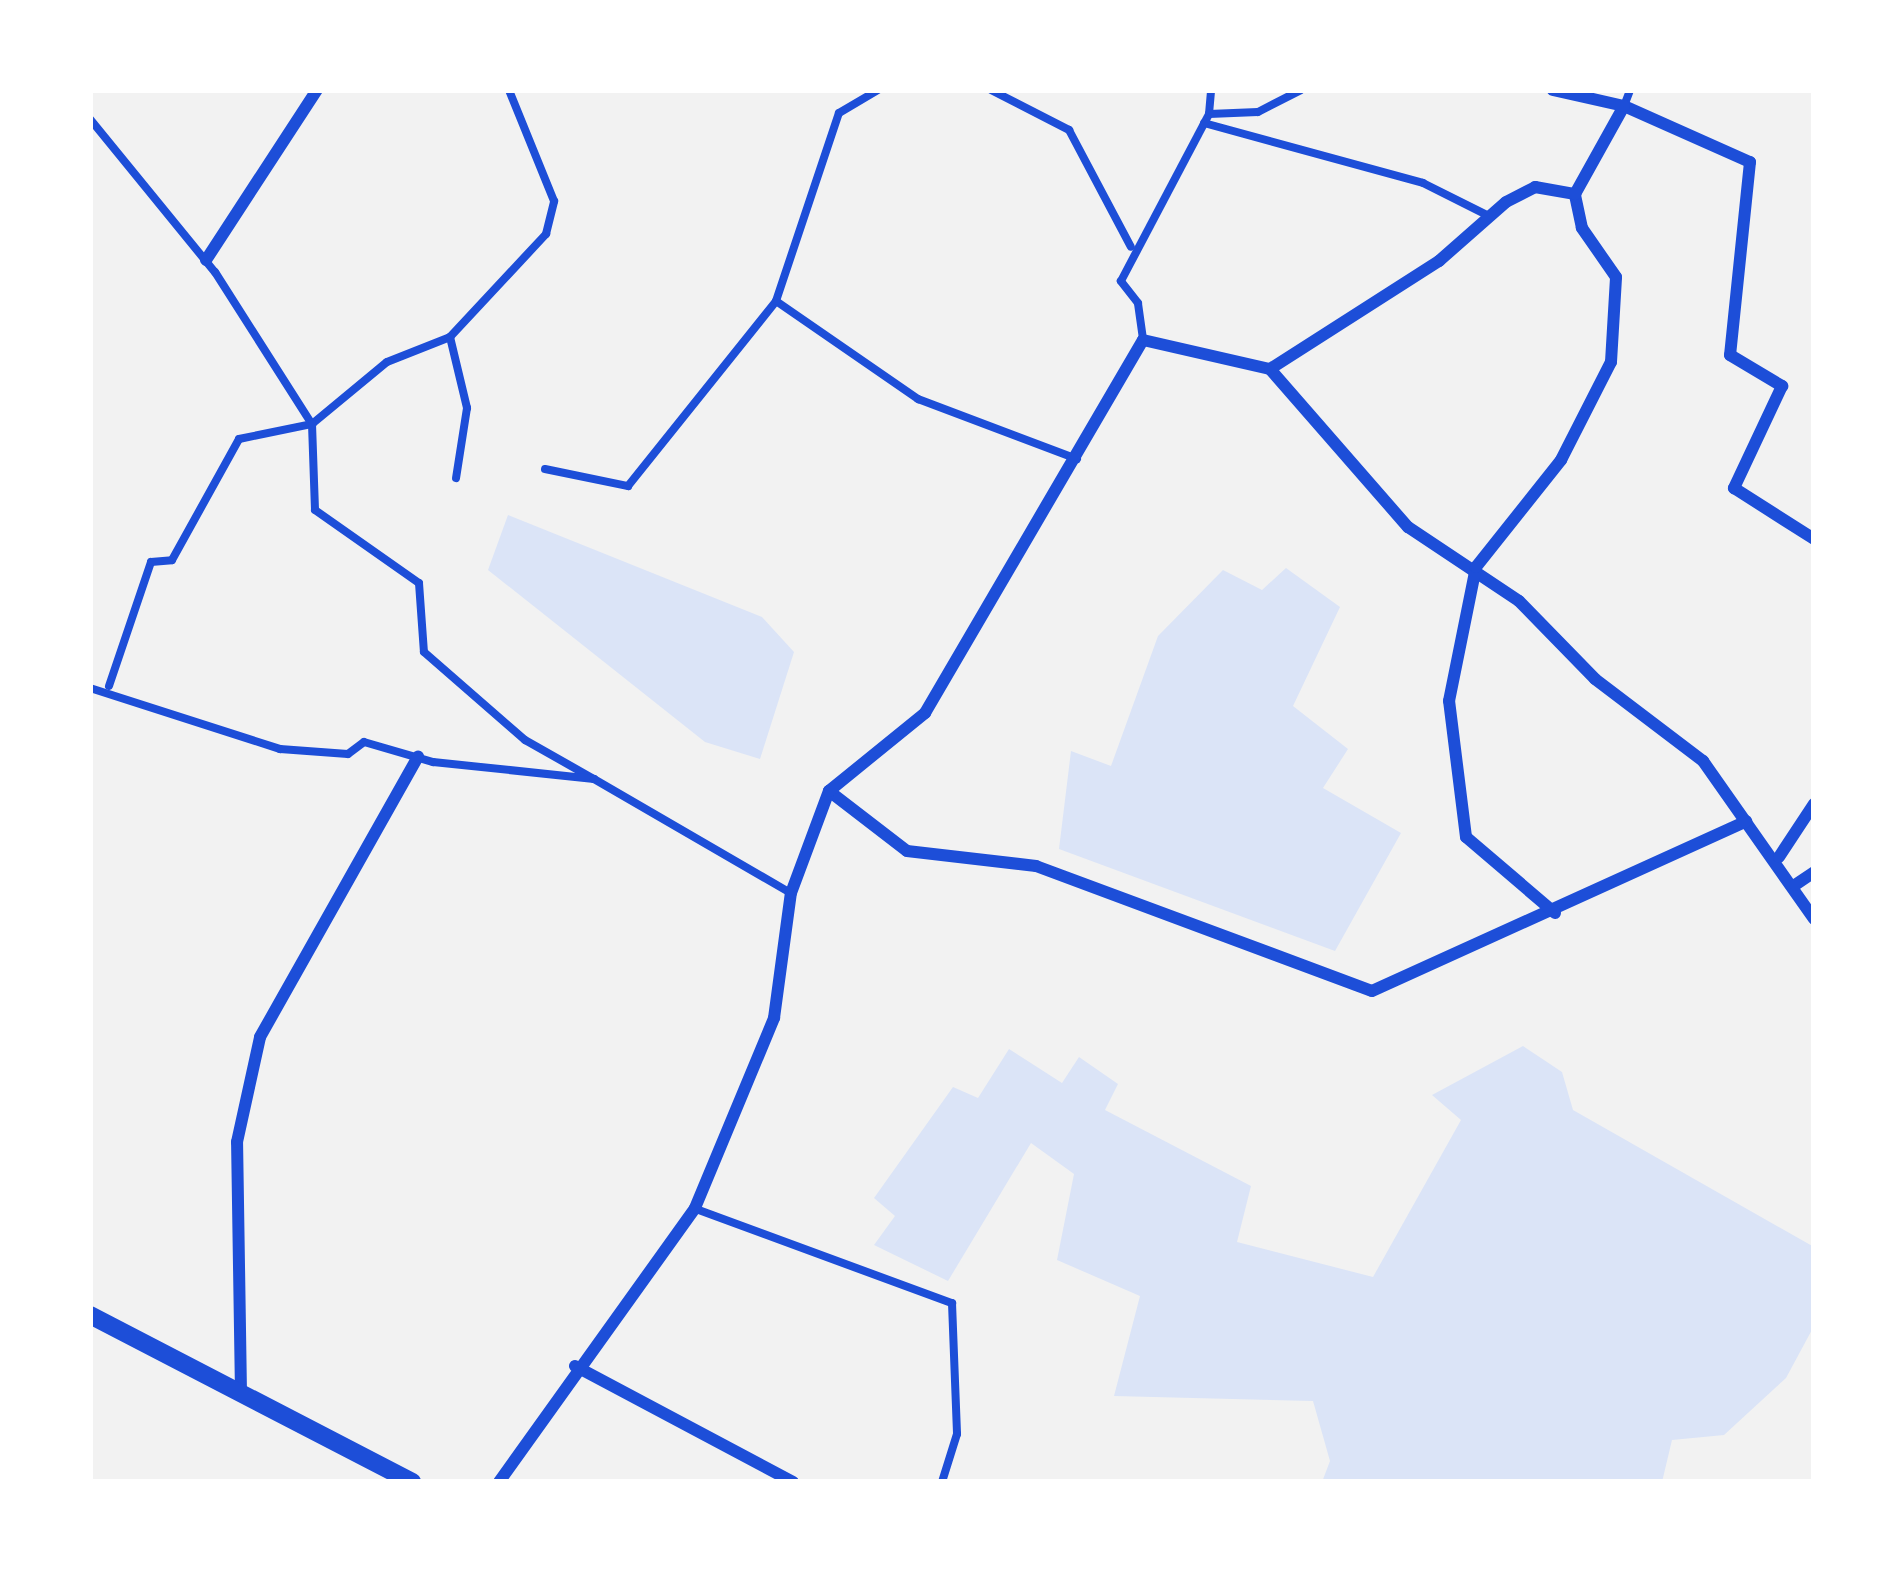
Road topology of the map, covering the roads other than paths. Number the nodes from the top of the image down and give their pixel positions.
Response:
1 (317, 90) edge
2 (509, 90) edge
3 (878, 90) edge
4 (992, 90) edge
5 (1211, 90) edge
6 (1301, 90) edge
7 (1553, 90) edge
8 (1630, 90) edge
9 (1624, 106) junction
10 (90, 119) edge
11 (1207, 119) junction
12 (1575, 194) junction
13 (1490, 216) junction
14 (1132, 248) junction
15 (206, 260) junction
16 (776, 301) junction
17 (450, 337) junction
18 (1143, 340) junction
19 (1270, 369) junction
20 (312, 424) junction
21 (1078, 460) junction
22 (545, 469) dead end
23 (456, 478) dead end
24 (1814, 539) edge
25 (1475, 567) junction
26 (110, 686) junction
27 (90, 688) edge
28 (418, 758) junction
29 (594, 779) junction
30 (829, 791) junction
31 (1814, 804) edge
32 (1746, 821) junction
33 (1779, 857) junction
34 (1814, 872) edge
35 (1795, 886) junction
36 (791, 893) junction
37 (1555, 913) junction
38 (1814, 919) edge
39 (695, 1208) junction
40 (90, 1315) edge
41 (575, 1366) junction
42 (241, 1393) junction
43 (412, 1482) edge
44 (500, 1482) edge
45 (793, 1482) edge
46 (942, 1482) edge

1 - 15 street
2 - 17 lane
3 - 16 lane
4 - 14 lane
5 - 11 lane
6 - 11 lane
7 - 9 street
8 - 9 lane
9 - 12 street
9 - 24 street
10 - 15 lane
11 - 13 lane
11 - 14 lane
12 - 13 street
12 - 25 street
13 - 19 street
14 - 18 lane
15 - 20 lane
16 - 21 lane
16 - 22 lane
17 - 20 lane
17 - 23 lane
18 - 19 street
18 - 21 street
19 - 25 street
20 - 26 lane
20 - 29 lane
21 - 30 street
25 - 32 street
25 - 37 street
26 - 27 lane
26 - 28 lane
28 - 29 lane
28 - 42 street
29 - 36 lane
30 - 36 street
30 - 37 street
31 - 33 street
32 - 33 street
32 - 37 street
33 - 35 street
34 - 35 street
35 - 38 street
36 - 39 street
39 - 41 street
39 - 46 lane
40 - 42 street
41 - 44 street
41 - 45 street
42 - 43 street

